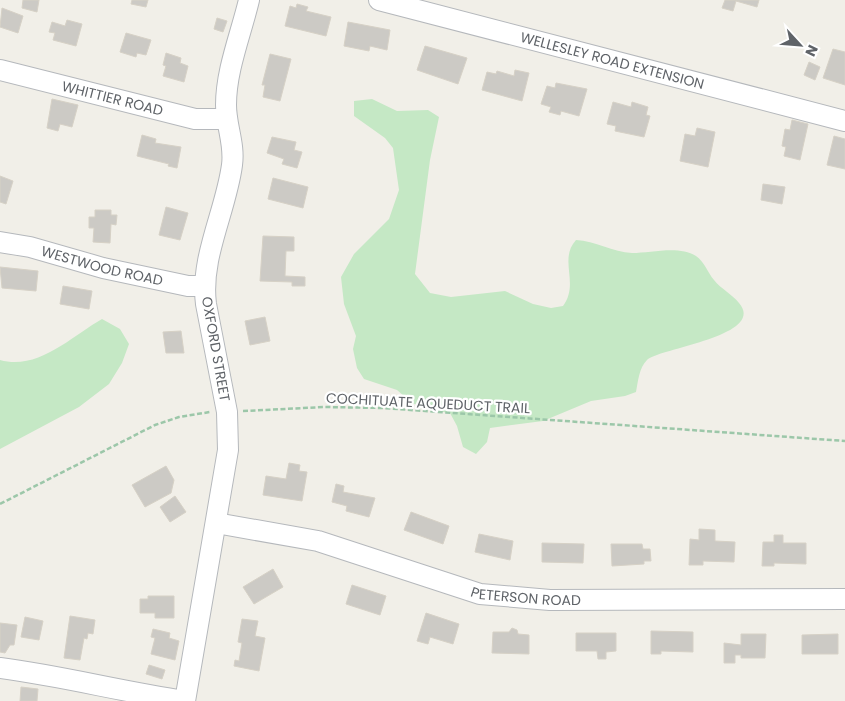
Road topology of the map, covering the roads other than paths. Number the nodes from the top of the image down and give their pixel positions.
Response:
1 (249, 0) edge
2 (379, 0) edge
3 (0, 70) edge
4 (227, 119) junction
5 (845, 121) edge
6 (0, 242) edge
7 (205, 286) junction
8 (216, 523) junction
9 (845, 599) edge
10 (0, 668) edge
11 (185, 701) edge

1 - 4 street, OXFORD STREET
2 - 5 street, WELLESLEY ROAD EXTENSION
3 - 4 street, WHITTIER ROAD
4 - 7 street, OXFORD STREET
6 - 7 street, WESTWOOD ROAD
7 - 8 street, OXFORD STREET
8 - 9 street, PETERSON ROAD
8 - 11 street, OXFORD STREET
10 - 11 street

